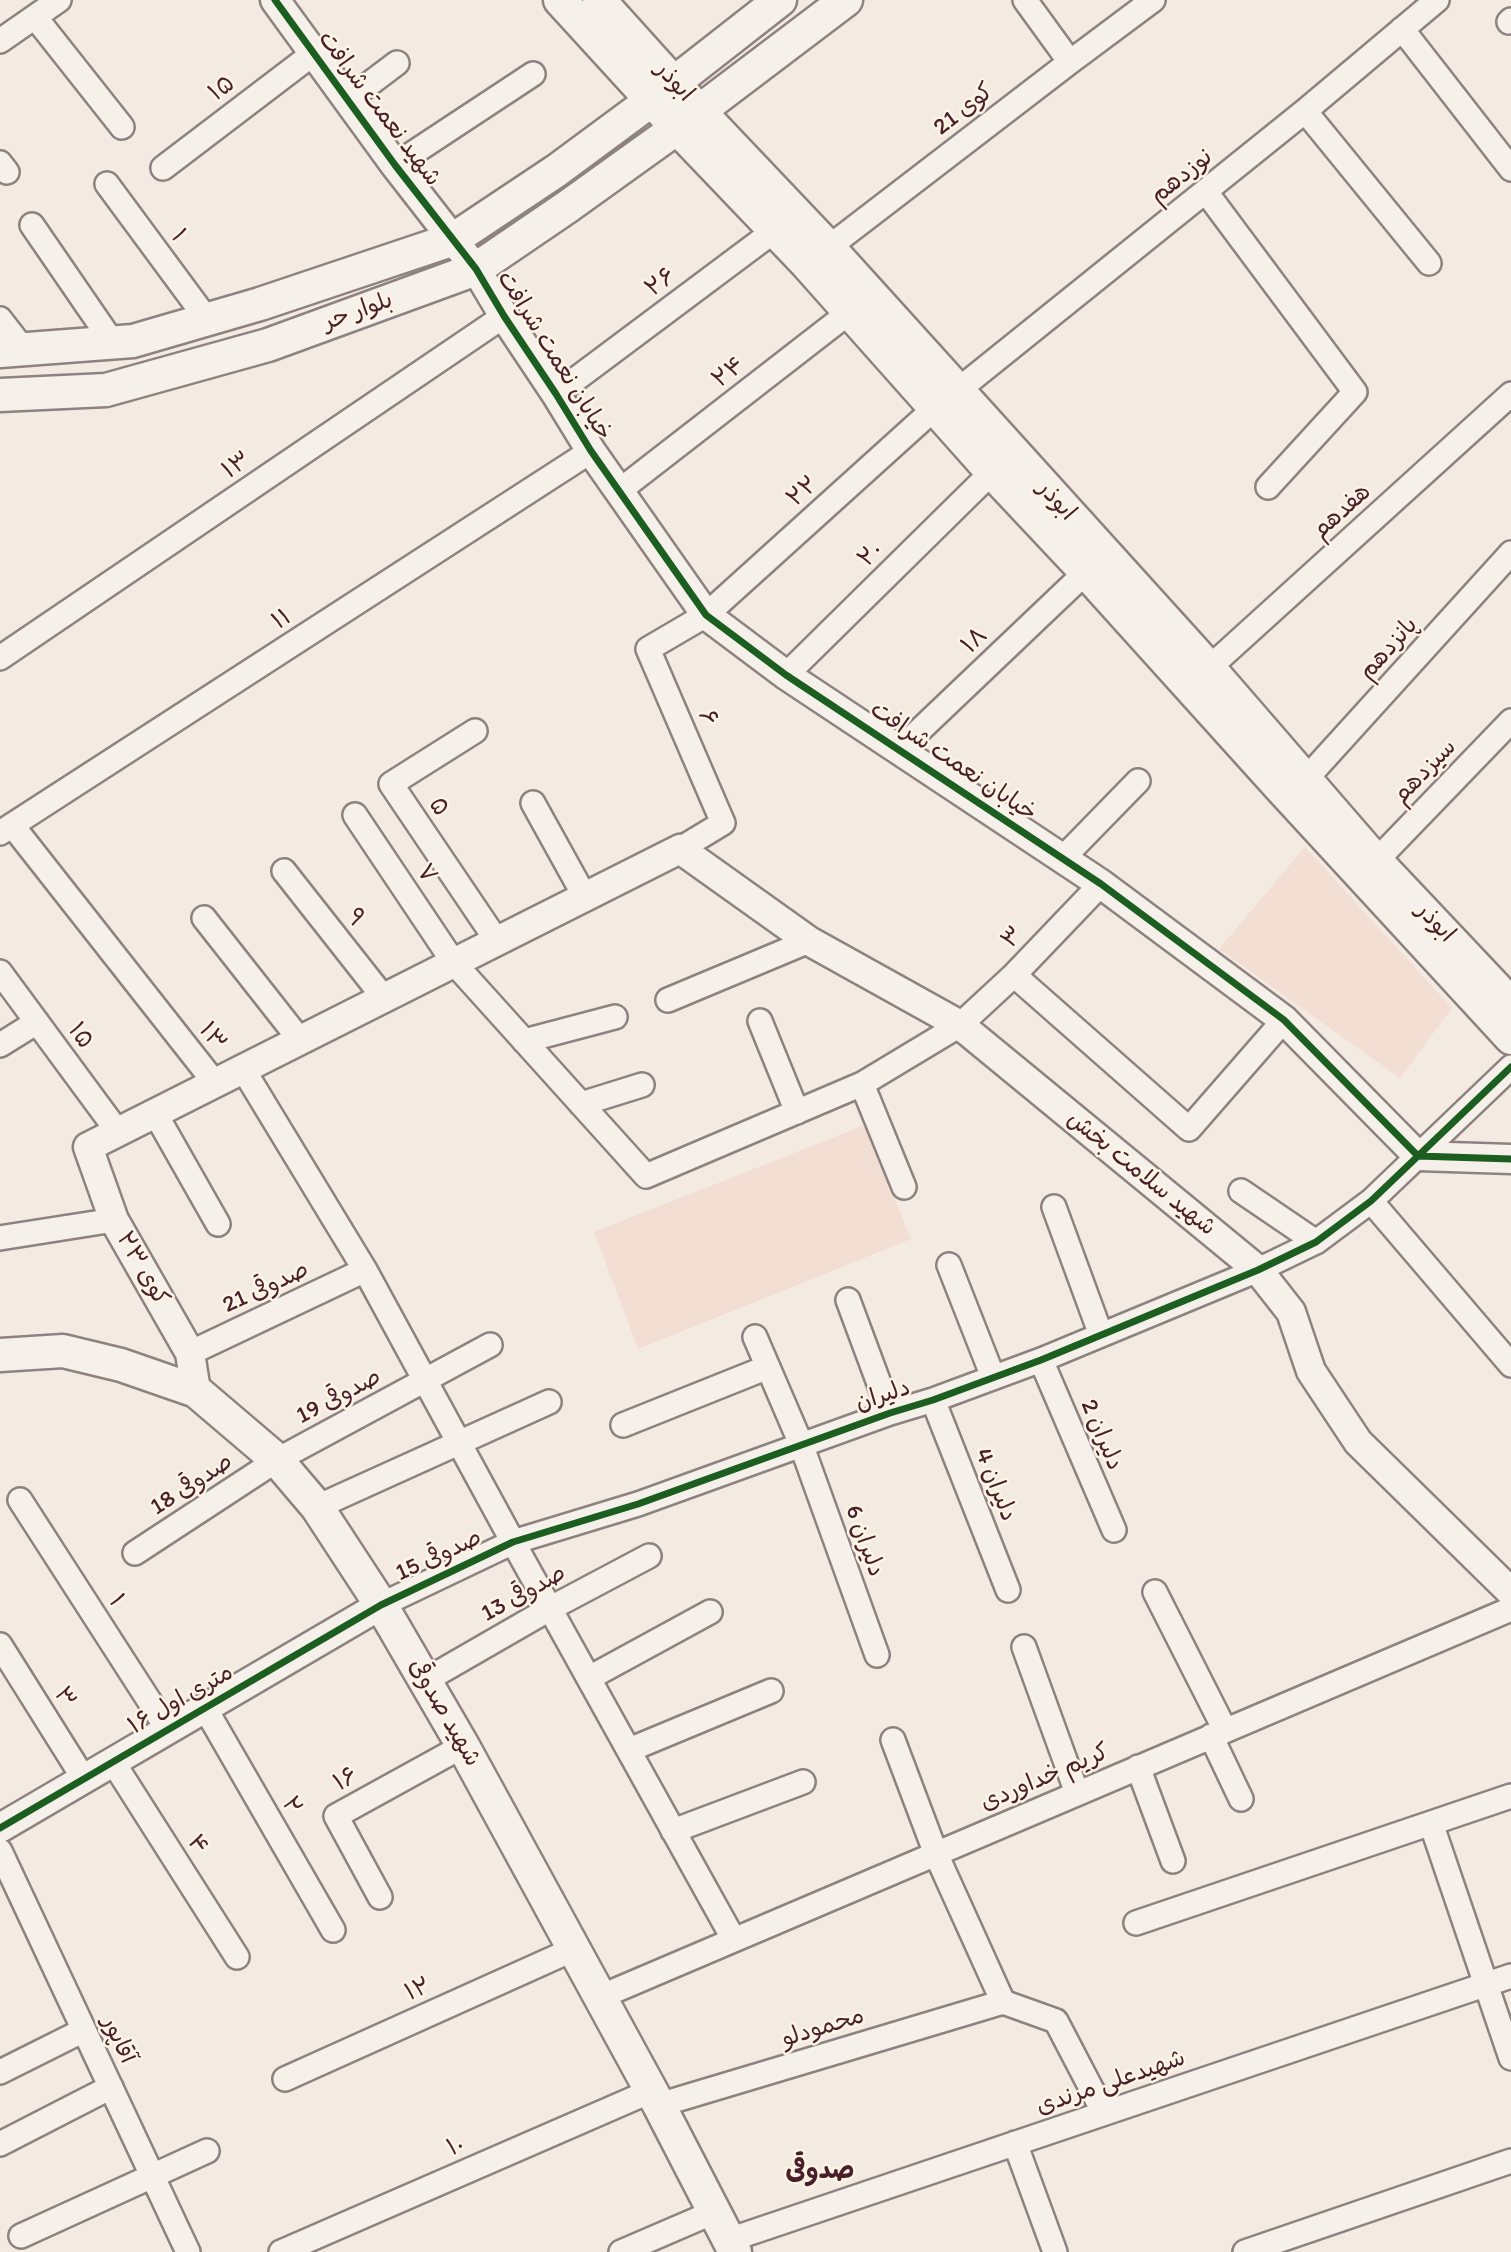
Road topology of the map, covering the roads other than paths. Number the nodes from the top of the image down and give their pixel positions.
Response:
1 (59, 0) edge
2 (275, 0) edge
3 (560, 0) edge
4 (599, 0) edge
5 (846, 0) edge
6 (1025, 0) edge
7 (1153, 0) edge
8 (1437, 0) edge
9 (767, 4) edge
10 (35, 17) junction
11 (1402, 29) junction
12 (0, 41) edge
13 (314, 53) junction
14 (1070, 62) junction
15 (397, 63) dead end
16 (533, 74) dead end
17 (663, 92) junction
18 (348, 100) junction
19 (1306, 111) junction
20 (688, 119) junction
21 (121, 127) dead end
22 (395, 165) junction
23 (163, 168) dead end
24 (1511, 169) edge
25 (107, 184) dead end
26 (1206, 192) junction
27 (787, 222) junction
28 (32, 225) dead end
29 (454, 239) junction
30 (818, 256) junction
31 (1429, 263) dead end
32 (476, 269) junction
33 (860, 304) junction
34 (503, 316) junction
35 (0, 318) edge
36 (206, 318) junction
37 (113, 343) junction
38 (12, 351) edge
39 (556, 394) junction
40 (1511, 394) edge
41 (0, 395) edge
42 (946, 400) junction
43 (591, 451) junction
44 (992, 472) junction
45 (1268, 487) dead end
46 (619, 491) junction
47 (1511, 553) edge
48 (1086, 572) junction
49 (706, 615) junction
50 (0, 658) edge
51 (1209, 668) junction
52 (786, 675) junction
53 (1511, 721) edge
54 (475, 731) dead end
55 (900, 749) junction
56 (1305, 780) junction
57 (1138, 781) dead end
58 (533, 803) dead end
59 (355, 815) dead end
60 (6, 829) edge
61 (680, 849) junction
62 (1063, 858) junction
63 (1376, 861) junction
64 (284, 870) dead end
65 (1101, 884) junction
66 (584, 897) junction
67 (204, 918) dead end
68 (497, 941) junction
69 (809, 941) junction
70 (454, 963) junction
71 (0, 972) edge
72 (1014, 975) junction
73 (384, 998) junction
74 (668, 1000) dead end
75 (1511, 1004) edge
76 (615, 1017) dead end
77 (1284, 1020) junction
78 (760, 1021) dead end
79 (37, 1022) junction
80 (960, 1025) junction
81 (1511, 1038) edge
82 (300, 1040) junction
83 (524, 1041) junction
84 (0, 1045) edge
85 (1511, 1067) edge
86 (243, 1069) junction
87 (215, 1083) junction
88 (862, 1084) junction
89 (642, 1085) dead end
90 (581, 1104) junction
91 (797, 1112) junction
92 (155, 1113) junction
93 (118, 1132) junction
94 (1418, 1156) junction
95 (1511, 1159) edge
96 (904, 1187) dead end
97 (1241, 1191) dead end
98 (1371, 1201) junction
99 (1054, 1207) dead end
100 (114, 1220) junction
101 (218, 1224) dead end
102 (0, 1238) edge
103 (1316, 1242) junction
104 (949, 1265) dead end
105 (365, 1270) junction
106 (1258, 1270) junction
107 (848, 1300) dead end
108 (1101, 1335) junction
109 (755, 1337) dead end
110 (490, 1345) dead end
111 (190, 1353) junction
112 (0, 1355) edge
113 (1041, 1360) junction
114 (1511, 1365) edge
115 (768, 1367) junction
116 (993, 1377) junction
117 (425, 1380) junction
118 (196, 1391) junction
119 (933, 1400) junction
120 (549, 1402) dead end
121 (890, 1413) junction
122 (623, 1425) dead end
123 (460, 1444) junction
124 (802, 1444) junction
125 (277, 1461) junction
126 (20, 1500) dead end
127 (317, 1507) junction
128 (1114, 1530) dead end
129 (513, 1542) junction
130 (135, 1553) dead end
131 (649, 1556) dead end
132 (1008, 1590) dead end
133 (1155, 1592) dead end
134 (1511, 1592) edge
135 (382, 1605) junction
136 (551, 1608) junction
137 (1511, 1609) edge
138 (710, 1612) dead end
139 (0, 1645) edge
140 (1024, 1647) dead end
141 (877, 1654) dead end
142 (589, 1678) junction
143 (426, 1681) junction
144 (771, 1691) dead end
145 (205, 1708) junction
146 (168, 1730) junction
147 (1218, 1733) junction
148 (892, 1740) dead end
149 (463, 1746) junction
150 (629, 1750) junction
151 (113, 1762) junction
152 (1138, 1768) junction
153 (84, 1779) junction
154 (803, 1783) dead end
155 (1077, 1793) junction
156 (1511, 1796) edge
157 (1241, 1799) dead end
158 (1431, 1823) junction
159 (0, 1828) edge
160 (673, 1831) junction
161 (0, 1851) edge
162 (936, 1854) junction
163 (1173, 1861) dead end
164 (380, 1897) dead end
165 (1136, 1923) dead end
166 (333, 1930) dead end
167 (734, 1940) junction
168 (574, 1949) junction
169 (237, 1957) dead end
170 (1511, 1976) edge
171 (1486, 1984) junction
172 (600, 1997) junction
173 (1003, 2002) junction
174 (84, 2030) junction
175 (1511, 2058) edge
176 (0, 2072) edge
177 (285, 2079) dead end
178 (111, 2087) junction
179 (655, 2098) junction
180 (1104, 2113) junction
181 (1015, 2143) junction
182 (0, 2144) edge
183 (207, 2151) dead end
184 (1511, 2161) edge
185 (152, 2176) junction
186 (714, 2212) junction
187 (21, 2236) dead end
188 (732, 2246) edge
189 (188, 2252) edge
190 (281, 2252) edge
191 (621, 2252) edge
192 (1055, 2252) edge
193 (1245, 2252) edge

1 - 10 street
2 - 13 street, شهید نعمت شرافت
3 - 17 main road, ابوذر
4 - 17 main road, ابوذر
5 - 20 main road, بلوار حر
6 - 14 street
7 - 14 street, کوی 21
8 - 11 street, نوزدهم
9 - 17 main road, بلوار حر
10 - 12 street
10 - 21 street
11 - 19 street, نوزدهم
11 - 24 street
13 - 18 street, شهید نعمت شرافت
13 - 23 street, ۱۵
14 - 30 street, کوی 21
15 - 18 street
16 - 22 street
17 - 20 main road, ابوذر
17 - 29 main road, بلوار حر
18 - 22 street, شهید نعمت شرافت
19 - 26 street, نوزدهم
19 - 31 street
20 - 27 main road, ابوذر
20 - 32 main road, بلوار حر
22 - 29 street, شهید نعمت شرافت
25 - 36 street, ۱
26 - 42 street, نوزدهم
26 - 45 street
27 - 30 main road, ابوذر
27 - 39 street, ۲۶
28 - 37 street
29 - 32 street, شهید نعمت شرافت
29 - 36 main road, بلوار حر
30 - 33 main road, ابوذر
32 - 34 street, خیابان نعمت شرافت
32 - 41 main road, بلوار حر
33 - 42 main road, ابوذر
33 - 46 street, ۲۴
34 - 39 street, خیابان نعمت شرافت
34 - 50 street, ۱۳
35 - 38 street
36 - 37 main road, بلوار حر
37 - 38 main road, بلوار حر
39 - 43 street, خیابان نعمت شرافت
40 - 51 street, هفدهم
42 - 44 main road, ابوذر
42 - 49 street, ۲۲
42 - 51 main road, ابوذر
43 - 46 street, خیابان نعمت شرافت
43 - 60 street, ۱۱
44 - 48 main road, ابوذر
44 - 52 street, ۲۰
46 - 49 street, خیابان نعمت شرافت
47 - 56 street, پانزدهم
48 - 55 street, ۱۸
48 - 81 main road, ابوذر
49 - 52 street, خیابان نعمت شرافت
49 - 61 street, ۶
51 - 56 main road, ابوذر
52 - 55 street, خیابان نعمت شرافت
53 - 63 street, سیزدهم
54 - 68 street, ۵
55 - 62 street, خیابان نعمت شرافت
56 - 63 main road, ابوذر
57 - 62 street
58 - 66 street
59 - 70 street, ۷
60 - 87 street, ۱۳
61 - 66 street
61 - 69 street, شهید سلامت بخش
62 - 65 street, خیابان نعمت شرافت
63 - 75 main road, ابوذر
64 - 73 street, ۹
65 - 72 street, ۳
65 - 77 street, خیابان نعمت شرافت
66 - 68 street
67 - 82 street
68 - 70 street
69 - 74 street
69 - 80 street, شهید سلامت بخش
70 - 73 street
70 - 83 street, ۷
71 - 79 street, ۱۵
72 - 77 street
72 - 80 street, ۳
73 - 82 street
76 - 83 street
77 - 94 street, خیابان نعمت شرافت
78 - 91 street
79 - 84 street
79 - 93 street, ۱۵
80 - 88 street, ۳
80 - 106 street, شهید سلامت بخش
82 - 86 street
83 - 90 street, ۷
85 - 94 street, دلیران
86 - 87 street
86 - 105 street
87 - 92 street
88 - 91 street, ۳
88 - 96 street
89 - 90 street
90 - 91 street, ۳
92 - 93 street
92 - 101 street
93 - 100 street, کوی ۲۳
94 - 95 street
94 - 98 street, دلیران
97 - 103 street
98 - 103 street, دلیران
98 - 114 street
99 - 108 street
100 - 102 street
100 - 111 street, کوی ۲۳
103 - 106 street, دلیران
104 - 116 street
105 - 111 street, صدوقی 21
105 - 117 street
106 - 108 street, دلیران
106 - 134 street, شهید سلامت بخش
107 - 121 street
108 - 113 street, دلیران
109 - 115 street, دلیران 6
110 - 117 street, صدوقی 19
111 - 118 street, کوی ۲۳
112 - 118 main road, شهید صدوقی
113 - 116 street, دلیران
113 - 128 street, دلیران 2
115 - 122 street
115 - 124 street, دلیران 6
116 - 119 street, دلیران
117 - 123 street
117 - 125 street, صدوقی 19
118 - 125 main road, شهید صدوقی
119 - 121 street, دلیران
119 - 132 street, دلیران 4
120 - 123 street
121 - 124 street, دلیران
123 - 127 street
123 - 129 street
124 - 129 street, دلیران
124 - 141 street, دلیران 6
125 - 127 main road, شهید صدوقی
125 - 130 street, صدوقی 18
126 - 146 street, ۱
127 - 135 main road, شهید صدوقی
129 - 135 street, صدوقی 15
129 - 136 street
131 - 136 street, صدوقی 13
133 - 147 street
135 - 143 main road, شهید صدوقی
135 - 145 street, ۱۶ متری اول
136 - 142 street
136 - 143 street, صدوقی 13
137 - 147 street, کریم خداوردی
138 - 142 street
139 - 153 street, ۳
140 - 155 street
142 - 150 street
143 - 149 main road, شهید صدوقی
144 - 150 street
145 - 146 street, ۱۶ متری اول
145 - 166 street, ۲
146 - 151 street, ۱۶ متری اول
147 - 152 street, کریم خداوردی
147 - 157 street
148 - 162 street
149 - 164 street, ۱۶
149 - 168 main road, شهید صدوقی
150 - 160 street
151 - 153 street, ۱۶ متری اول
151 - 169 street, ۴
152 - 155 street, کریم خداوردی
152 - 163 street
153 - 159 street, ۱۶ متری اول
154 - 160 street
155 - 162 street, کریم خداوردی
156 - 158 street
158 - 165 street
158 - 171 street
160 - 167 street
161 - 174 street, آقاپور
162 - 167 street, کریم خداوردی
162 - 173 street
167 - 172 street, کریم خداوردی
168 - 172 main road, شهید صدوقی
168 - 177 street, ۱۲
170 - 171 street, شهیدعلی مرندی
171 - 175 street
171 - 180 street, شهیدعلی مرندی
172 - 179 main road, شهید صدوقی
173 - 179 street, محمودلو
173 - 180 street
174 - 176 street
174 - 178 street, آقاپور
178 - 182 street
178 - 185 street, آقاپور
179 - 186 main road, شهید صدوقی
179 - 190 street, ۱۰
180 - 181 street, شهیدعلی مرندی
181 - 188 street, شهیدعلی مرندی
181 - 192 street
183 - 185 street
184 - 193 street
185 - 187 street
185 - 189 street, آقاپور
186 - 188 main road, شهید صدوقی
186 - 191 street

